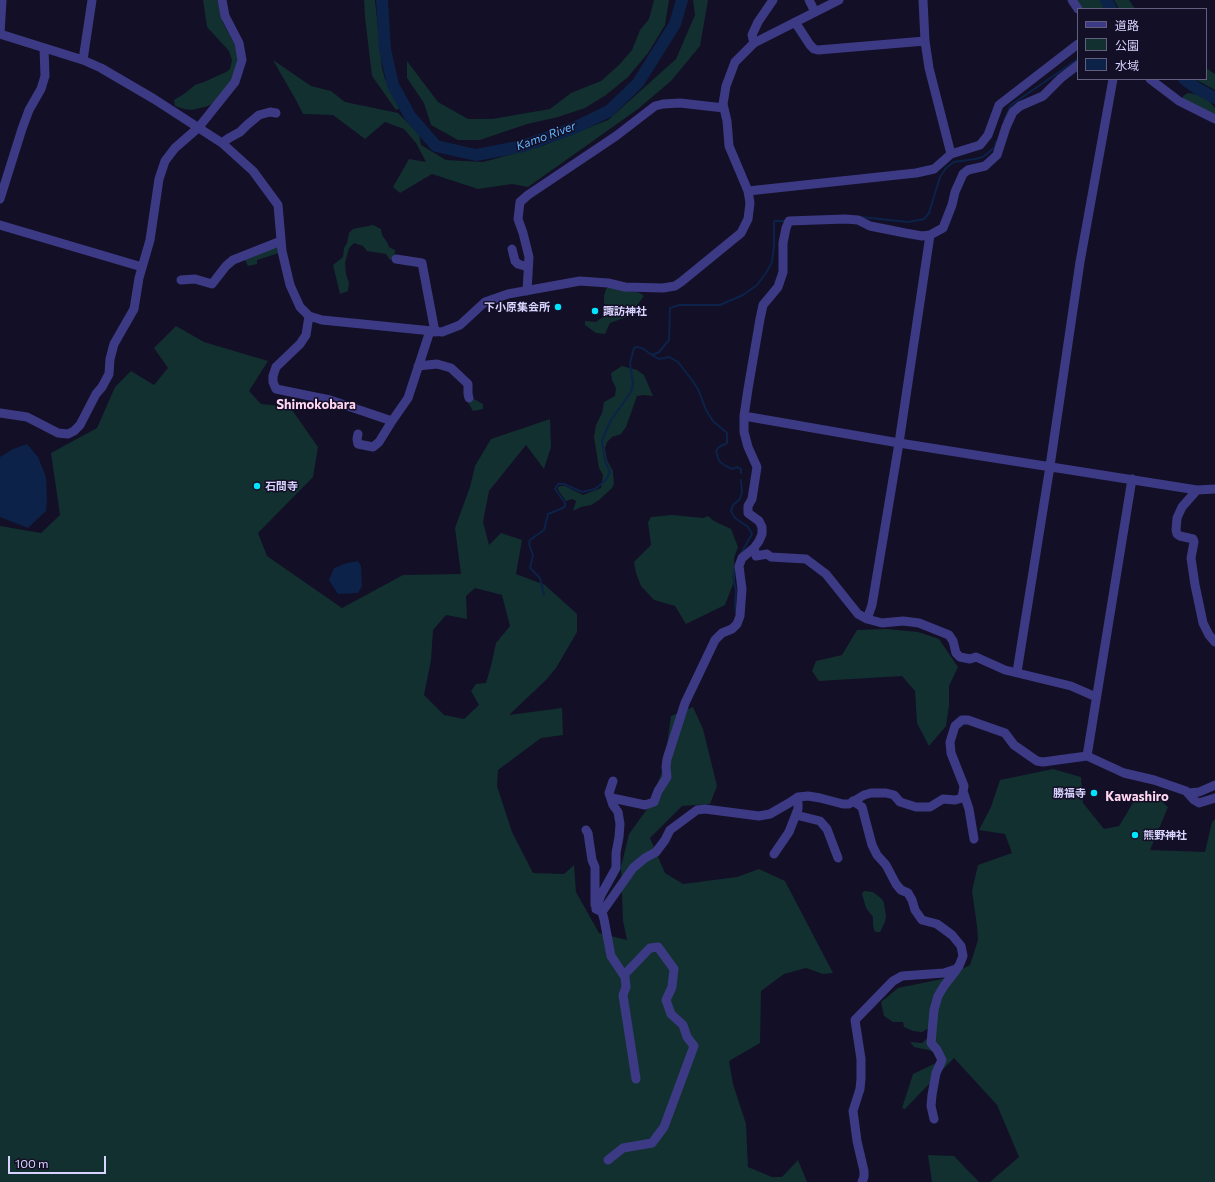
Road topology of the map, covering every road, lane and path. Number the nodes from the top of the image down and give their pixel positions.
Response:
1 (2, 0) edge
2 (92, 0) edge
3 (222, 0) edge
4 (772, 0) edge
5 (809, 0) edge
6 (839, 0) edge
7 (923, 0) edge
8 (815, 12) junction
9 (795, 22) junction
10 (0, 34) edge
11 (925, 41) junction
12 (754, 44) junction
13 (1077, 45) edge
14 (44, 48) junction
15 (83, 60) junction
16 (1077, 67) edge
17 (1113, 80) edge
18 (1151, 80) edge
19 (724, 108) junction
20 (276, 113) dead end
21 (1215, 120) edge
22 (199, 127) junction
23 (222, 143) junction
24 (951, 154) junction
25 (748, 191) junction
26 (0, 199) edge
27 (0, 225) edge
28 (930, 235) junction
29 (281, 241) junction
30 (512, 249) dead end
31 (396, 259) dead end
32 (142, 267) junction
33 (528, 267) junction
34 (181, 280) dead end
35 (527, 291) junction
36 (309, 316) junction
37 (432, 332) junction
38 (418, 366) junction
39 (469, 398) dead end
40 (0, 413) edge
41 (744, 416) junction
42 (392, 421) junction
43 (358, 434) dead end
44 (899, 443) junction
45 (1050, 466) junction
46 (1132, 479) junction
47 (1215, 489) edge
48 (1197, 490) junction
49 (754, 548) junction
50 (867, 619) junction
51 (1215, 642) edge
52 (1017, 672) junction
53 (1096, 697) junction
54 (1086, 756) junction
55 (613, 781) dead end
56 (1215, 785) edge
57 (1188, 793) junction
58 (964, 794) junction
59 (798, 797) junction
60 (612, 798) junction
61 (1215, 798) edge
62 (853, 801) junction
63 (796, 815) junction
64 (586, 830) dead end
65 (974, 839) dead end
66 (774, 854) dead end
67 (838, 858) dead end
68 (599, 910) junction
69 (958, 968) junction
70 (624, 975) junction
71 (636, 1079) dead end
72 (934, 1119) dead end
73 (608, 1160) dead end
74 (862, 1182) edge

1 - 10 street
2 - 15 street
3 - 22 street
4 - 12 street
5 - 8 street
6 - 8 street
7 - 11 street
8 - 9 street
9 - 11 street
9 - 12 street
10 - 14 street
11 - 24 street
12 - 19 street
13 - 24 street
14 - 15 street
14 - 26 street
15 - 22 street
16 - 28 street
17 - 45 street
18 - 21 street
19 - 25 street
19 - 33 street
20 - 23 street
22 - 23 street
22 - 32 street
23 - 29 street
24 - 25 street
25 - 35 street
27 - 32 street
28 - 41 street
28 - 44 street
29 - 34 street
29 - 36 street
30 - 33 street
31 - 37 street
32 - 40 street
33 - 35 street
35 - 37 street
36 - 37 street
36 - 42 street
37 - 38 street
38 - 39 street
38 - 42 street
41 - 44 street
41 - 49 street
42 - 43 street
44 - 45 street
44 - 50 street
45 - 46 street
45 - 52 street
46 - 48 street
46 - 53 street
47 - 48 street
48 - 51 street
49 - 50 street
49 - 60 street
50 - 52 street
52 - 53 street
53 - 54 street
54 - 57 street
54 - 58 street
55 - 60 street
56 - 57 street
57 - 61 street
58 - 62 street
58 - 65 street
59 - 62 street
59 - 63 street
59 - 68 street
60 - 68 street
62 - 69 street
63 - 66 street
63 - 67 street
64 - 68 street
68 - 70 street
69 - 72 street
69 - 74 street
70 - 71 street
70 - 73 street

